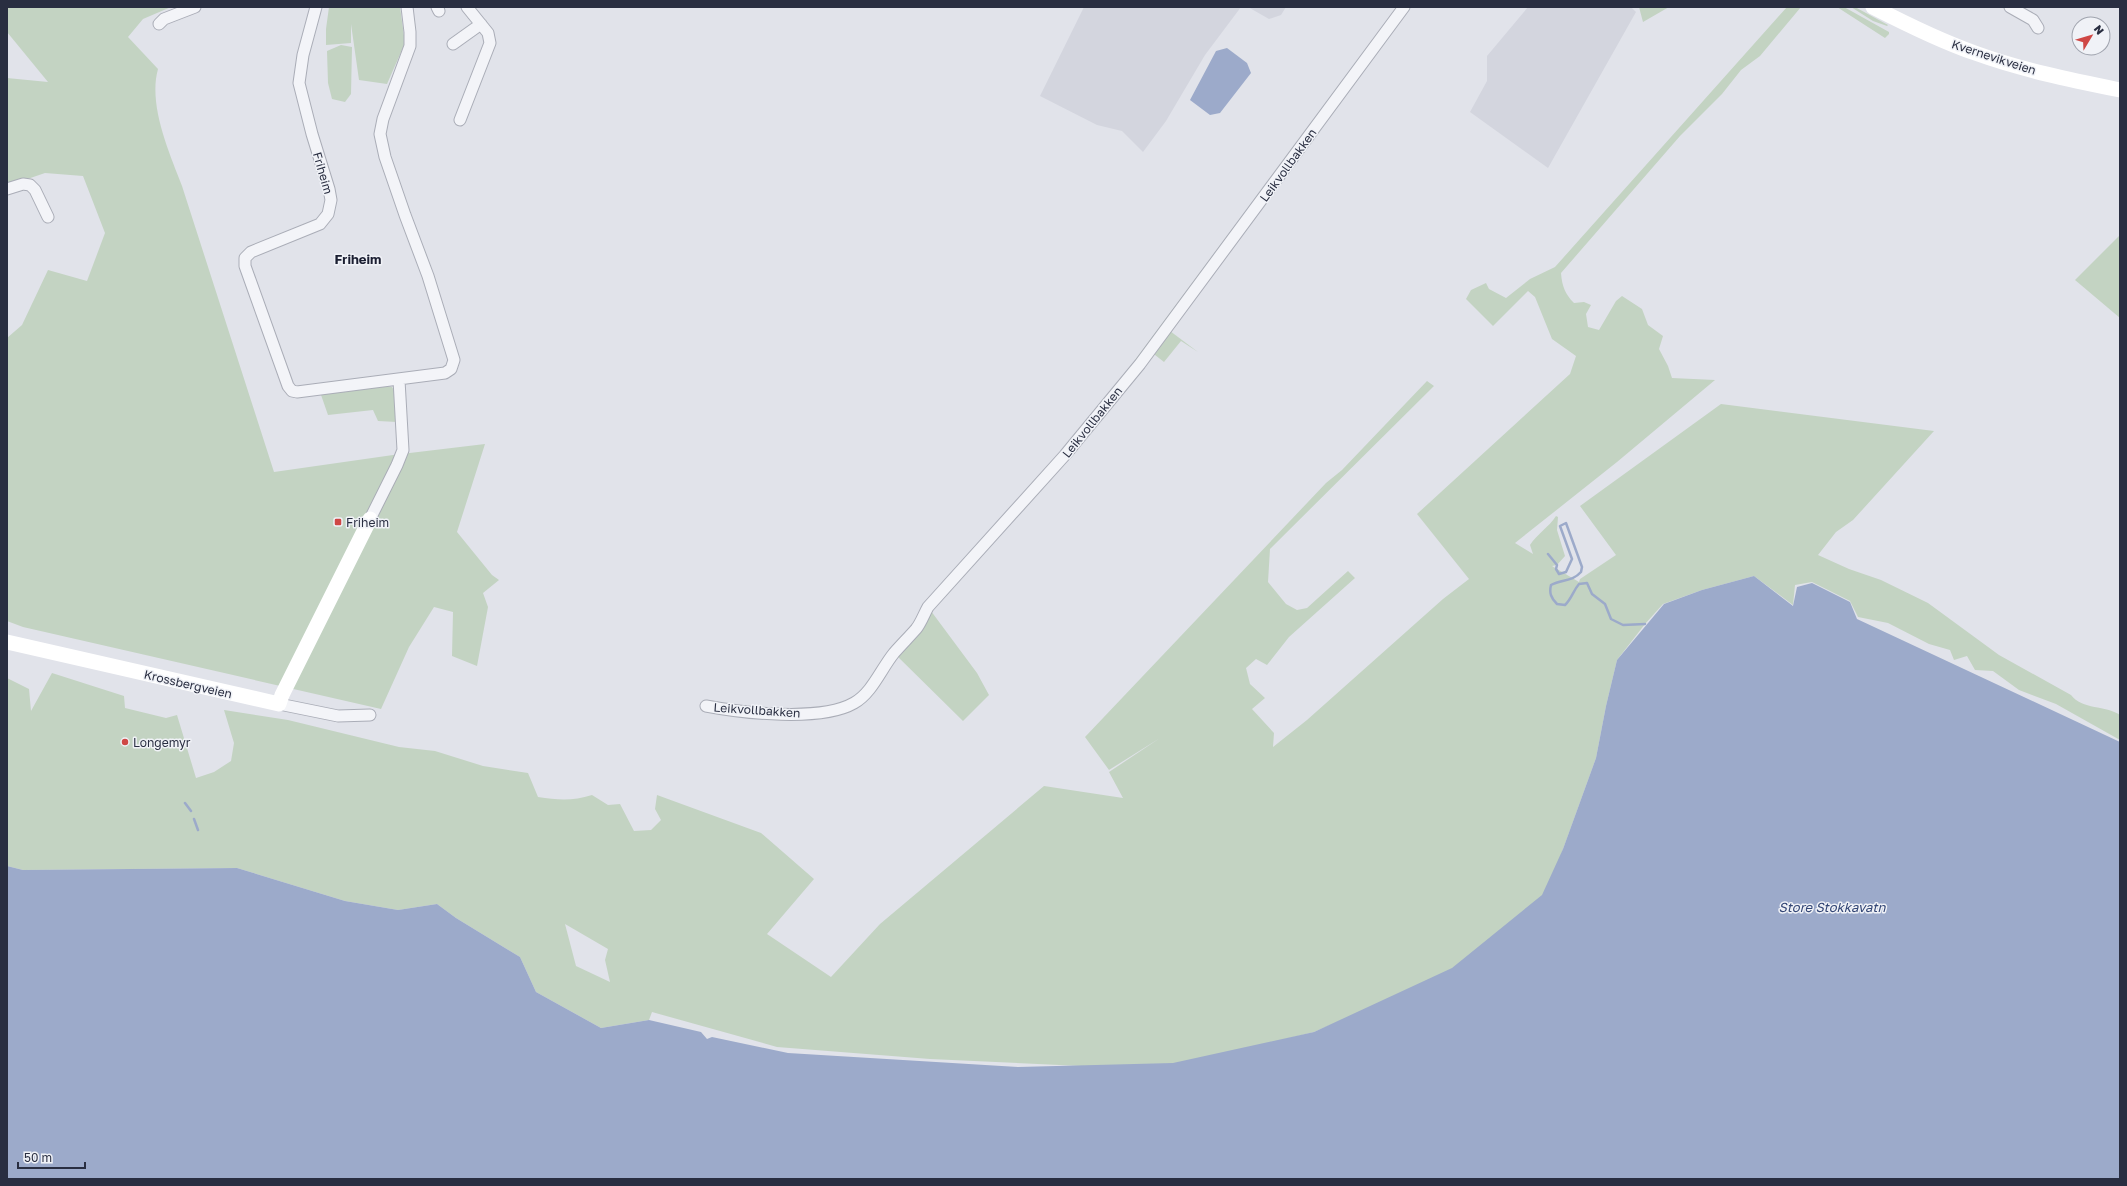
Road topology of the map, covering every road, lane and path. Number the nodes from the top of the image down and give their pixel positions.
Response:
1 (195, 7) edge
2 (316, 7) edge
3 (407, 7) edge
4 (467, 7) edge
5 (1404, 7) edge
6 (1873, 7) edge
7 (2010, 7) edge
8 (159, 24) dead end
9 (480, 24) junction
10 (2038, 28) dead end
11 (452, 44) dead end
12 (2120, 90) edge
13 (460, 120) dead end
14 (7, 189) edge
15 (48, 217) dead end
16 (399, 380) junction
17 (370, 519) joint
18 (7, 642) edge
19 (279, 704) junction
20 (706, 706) dead end
21 (370, 715) dead end

1 - 8 street
2 - 16 street, Friheim
3 - 16 street, Friheim
4 - 9 street
5 - 20 street, Leikvollbakken
6 - 12 street, Kvernevikveien
7 - 10 street
9 - 11 street
9 - 13 street
14 - 15 street
16 - 17 street
17 - 19 street
18 - 19 street, Krossbergveien
19 - 21 street, Krossbergveien

